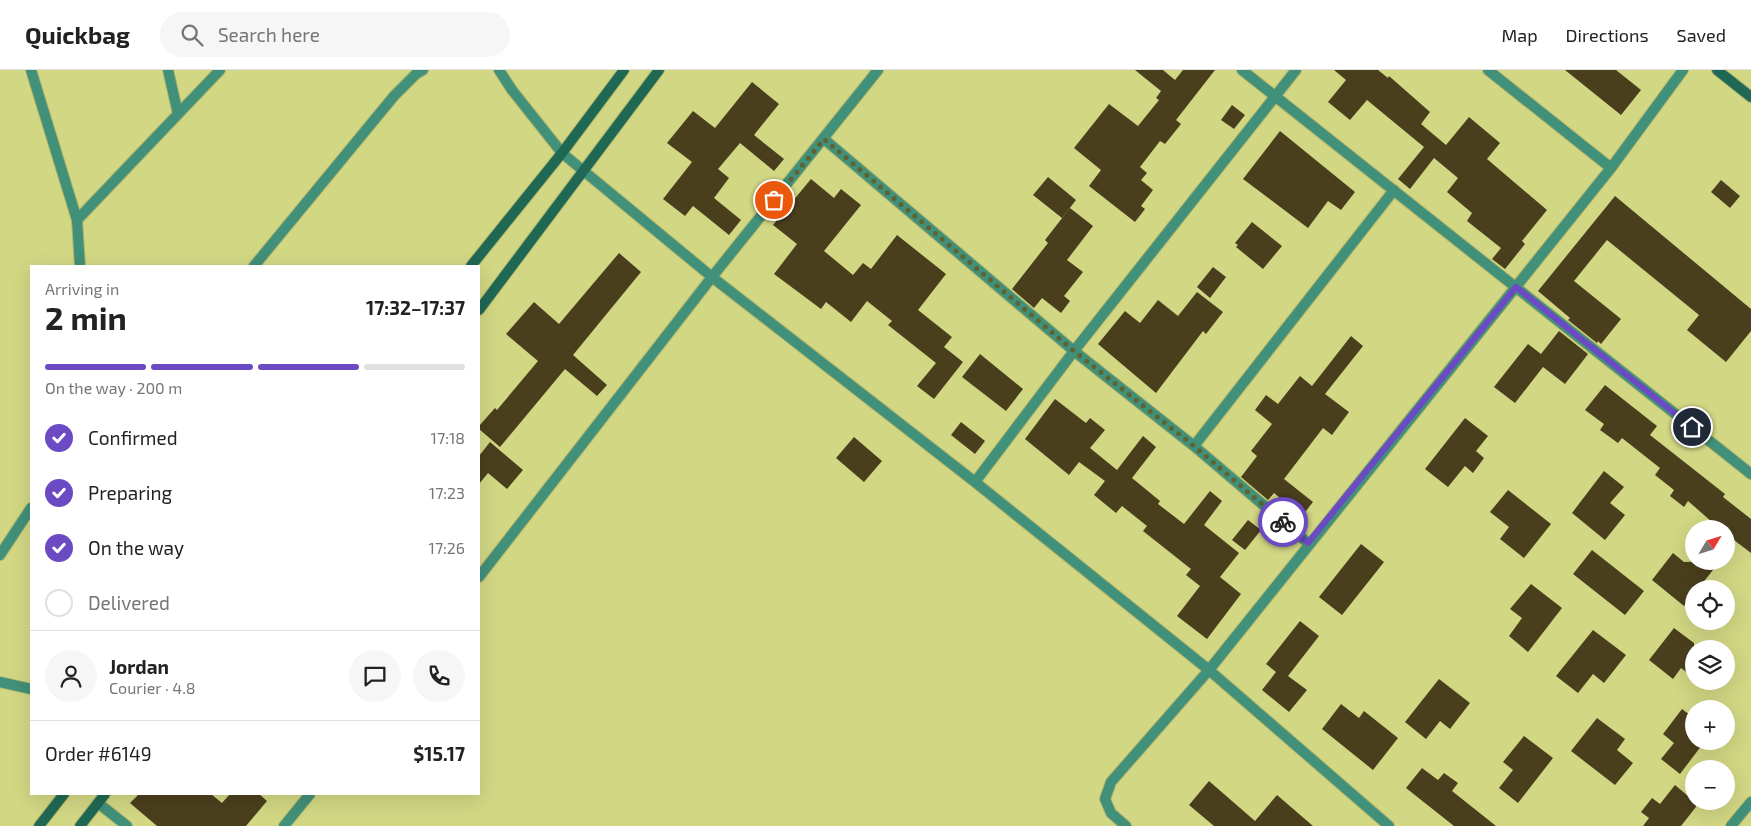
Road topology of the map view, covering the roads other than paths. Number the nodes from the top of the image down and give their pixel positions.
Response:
1 (31, 70) edge
2 (168, 70) edge
3 (220, 70) edge
4 (423, 70) edge
5 (499, 70) edge
6 (624, 70) edge
7 (659, 70) edge
8 (878, 70) edge
9 (1242, 70) edge
10 (1296, 70) edge
11 (1488, 70) edge
12 (1683, 70) edge
13 (1717, 70) edge
14 (1276, 97) junction
15 (1751, 97) edge
16 (178, 114) junction
17 (824, 139) junction
18 (562, 152) junction
19 (1610, 168) junction
20 (585, 171) junction
21 (1394, 190) junction
22 (76, 220) junction
23 (80, 265) edge
24 (255, 265) edge
25 (472, 265) edge
26 (712, 277) junction
27 (1516, 287) junction
28 (480, 309) edge
29 (1074, 351) junction
30 (1194, 446) junction
31 (1751, 474) edge
32 (975, 482) junction
33 (30, 510) edge
34 (1308, 543) junction
35 (0, 553) edge
36 (480, 576) edge
37 (1209, 670) junction
38 (0, 682) edge
39 (30, 689) edge
40 (63, 795) edge
41 (104, 795) edge
42 (309, 795) edge
43 (1751, 802) edge
44 (98, 803) junction
45 (39, 826) edge
46 (80, 826) edge
47 (127, 826) edge
48 (284, 826) edge
49 (1126, 826) edge
50 (1389, 826) edge
51 (1731, 826) edge

1 - 22 street
2 - 16 street
3 - 16 street
4 - 24 street
5 - 18 street
6 - 18 main road
7 - 20 main road
8 - 17 street
9 - 14 street
10 - 14 street
11 - 19 street
12 - 19 street
13 - 15 main road
14 - 21 street
14 - 29 street
16 - 22 street
17 - 26 street
17 - 29 street
18 - 20 street
18 - 25 main road
19 - 27 street
20 - 26 street
20 - 28 main road
21 - 27 street
21 - 30 street
22 - 23 street
26 - 32 street
26 - 36 street
27 - 31 street
27 - 34 street
29 - 30 street
29 - 32 street
30 - 34 street
32 - 37 street
33 - 35 street
34 - 37 street
37 - 49 street
37 - 50 street
38 - 39 street
40 - 45 main road
41 - 44 main road
42 - 48 street
43 - 51 street
44 - 46 main road
44 - 47 street

